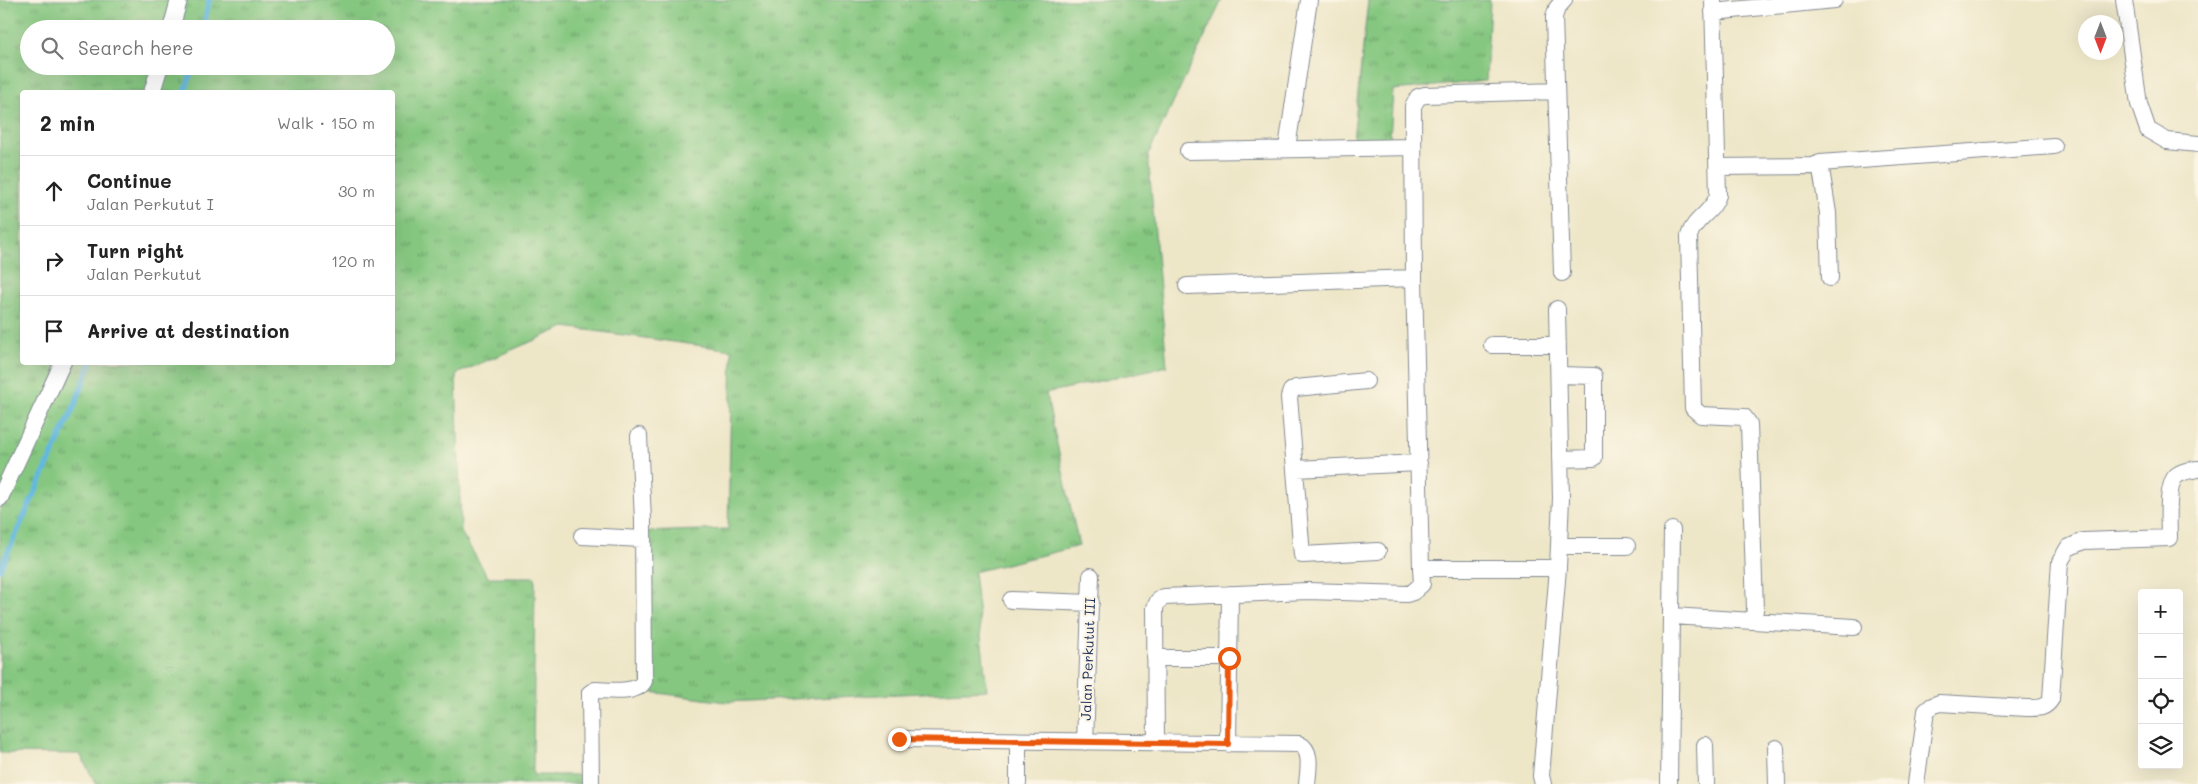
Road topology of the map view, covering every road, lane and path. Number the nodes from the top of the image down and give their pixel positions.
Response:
1 (179, 0) edge
2 (1309, 0) edge
3 (1564, 0) edge
4 (1834, 0) edge
5 (2124, 0) edge
6 (1713, 6) edge
7 (173, 20) edge
8 (157, 75) edge
9 (153, 90) edge
10 (1556, 91) junction
11 (2198, 144) edge
12 (2054, 146) dead end
13 (1413, 147) junction
14 (1287, 148) junction
15 (1188, 151) dead end
16 (1820, 163) junction
17 (1718, 167) junction
18 (1562, 273) dead end
19 (1414, 278) junction
20 (1830, 278) dead end
21 (1187, 286) dead end
22 (1557, 310) dead end
23 (1492, 345) dead end
24 (1558, 345) junction
25 (61, 365) edge
26 (1559, 375) junction
27 (1366, 381) dead end
28 (639, 436) dead end
29 (1561, 459) junction
30 (1419, 463) junction
31 (1296, 469) junction
32 (2198, 469) edge
33 (0, 498) edge
34 (1672, 530) dead end
35 (582, 536) dead end
36 (643, 539) junction
37 (1561, 546) junction
38 (1627, 546) dead end
39 (1378, 551) dead end
40 (1422, 568) junction
41 (1558, 568) junction
42 (1091, 576) dead end
43 (1230, 594) junction
44 (1011, 600) dead end
45 (1091, 603) junction
46 (1672, 616) junction
47 (1753, 621) junction
48 (1854, 627) dead end
49 (1155, 658) junction
50 (1229, 658) junction
51 (899, 739) dead end
52 (1018, 742) junction
53 (1085, 742) junction
54 (1156, 743) junction
55 (1228, 744) junction
56 (1705, 745) dead end
57 (1776, 748) dead end
58 (591, 784) edge
59 (1018, 784) edge
60 (1307, 784) edge
61 (1543, 784) edge
62 (1670, 784) edge
63 (1706, 784) edge
64 (1777, 784) edge
65 (1916, 784) edge

1 - 7 street
2 - 14 street
3 - 10 street
4 - 6 street
5 - 11 street
6 - 17 street
8 - 9 street
10 - 13 street
10 - 18 street
12 - 16 street
13 - 14 street
13 - 19 street
14 - 15 street
16 - 17 street
16 - 20 street
17 - 47 street
19 - 21 street
19 - 30 street
22 - 24 street
23 - 24 street
24 - 26 street
25 - 33 street
26 - 29 street
26 - 29 street
27 - 31 street
28 - 36 street
29 - 37 street
30 - 31 street
30 - 40 street
31 - 39 street
32 - 65 street
34 - 46 street
35 - 36 street
36 - 58 street
37 - 38 street
37 - 41 street
40 - 41 street
40 - 43 street
41 - 61 street
42 - 45 street, Jalan Perkutut III
43 - 49 street
43 - 50 street
44 - 45 street
45 - 53 street, Jalan Perkutut III
46 - 47 street
46 - 62 street
47 - 48 street
49 - 50 street
49 - 54 street
50 - 55 street
51 - 52 street
52 - 53 street
52 - 59 street
53 - 54 street
54 - 55 street
55 - 60 street
56 - 63 street
57 - 64 street

